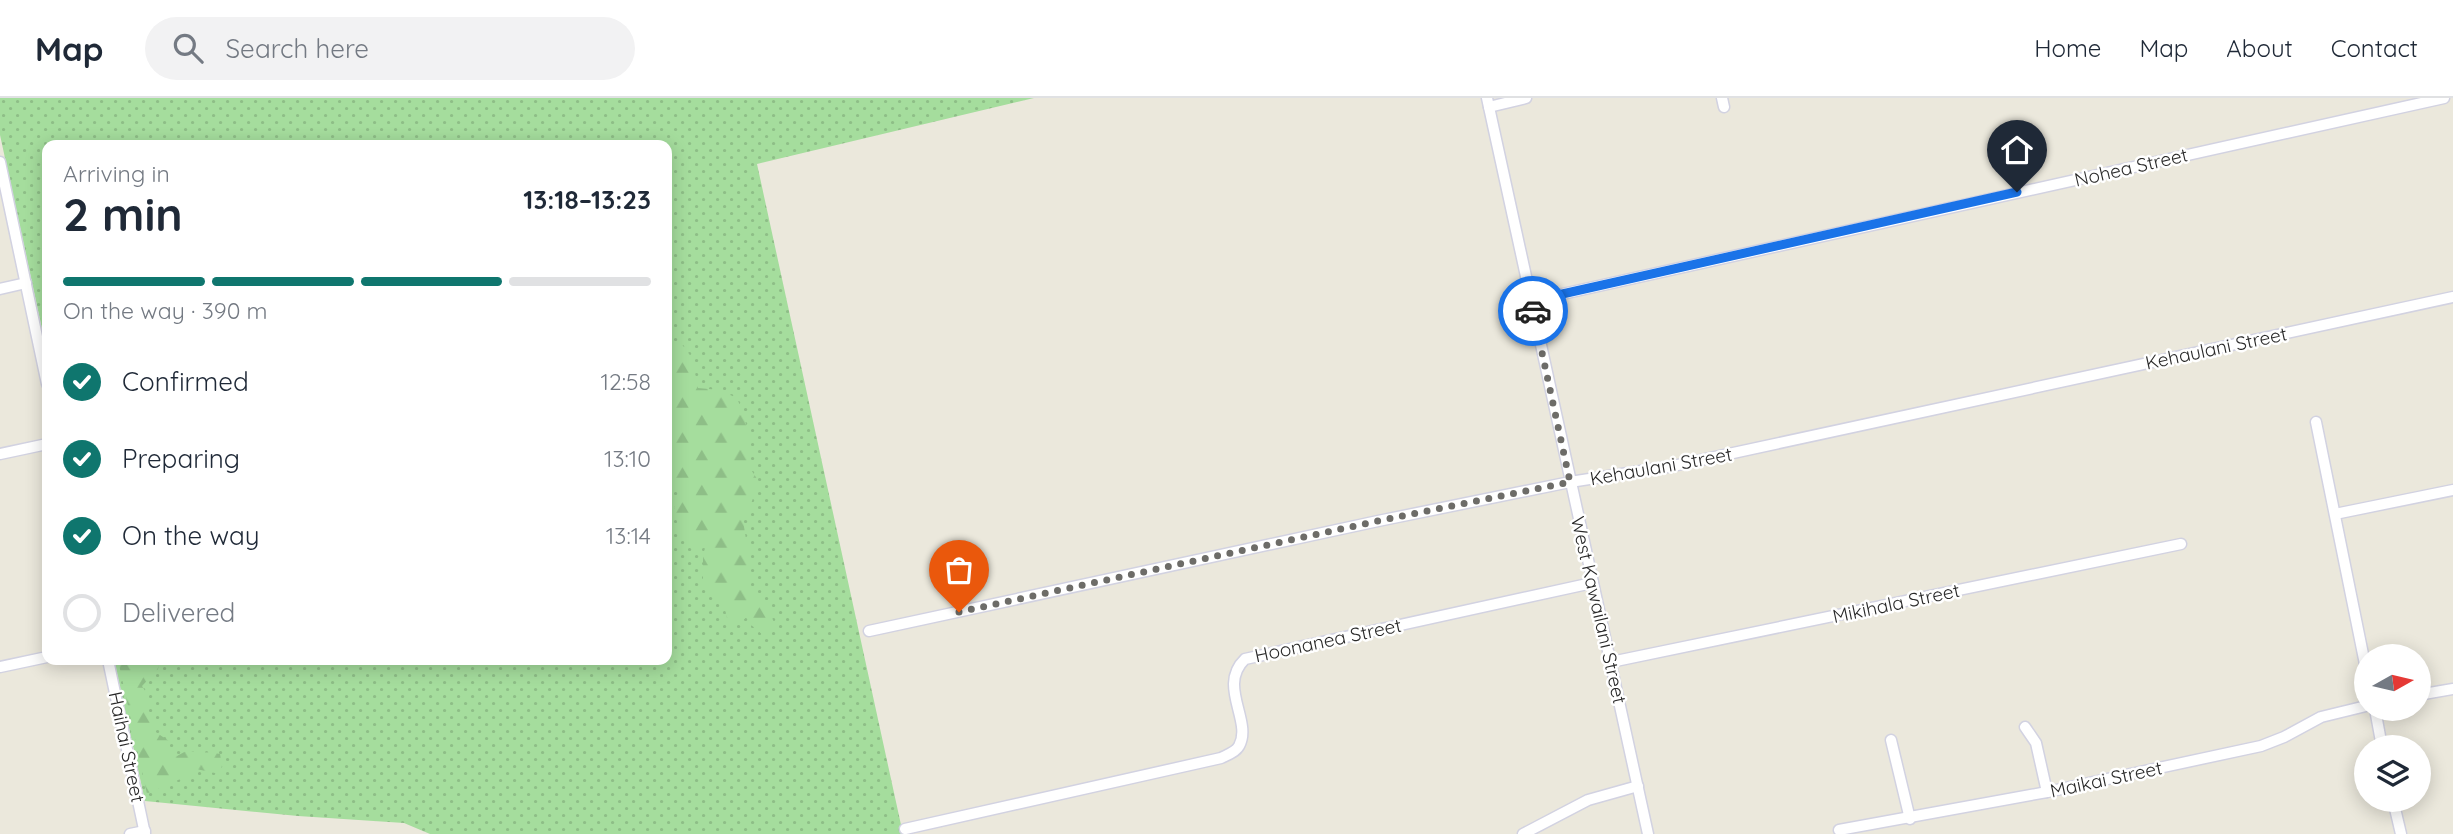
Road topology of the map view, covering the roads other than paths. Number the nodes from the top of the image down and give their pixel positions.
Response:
1 (1527, 98) edge
2 (2444, 98) edge
3 (1488, 102) edge
4 (0, 162) edge
5 (26, 283) junction
6 (0, 289) edge
7 (2453, 297) edge
8 (1531, 301) junction
9 (42, 360) edge
10 (2316, 422) dead end
11 (42, 445) edge
12 (0, 454) edge
13 (1570, 482) junction
14 (2453, 490) edge
15 (2335, 514) junction
16 (2181, 544) dead end
17 (1592, 583) junction
18 (869, 631) dead end
19 (2361, 644) edge
20 (42, 658) edge
21 (1611, 662) junction
22 (109, 665) edge
23 (0, 667) edge
24 (2453, 688) edge
25 (2431, 692) edge
26 (2354, 709) edge
27 (2025, 727) dead end
28 (1891, 740) dead end
29 (1638, 786) junction
30 (2047, 792) junction
31 (2396, 812) edge
32 (1910, 819) junction
33 (905, 829) dead end
34 (1839, 831) dead end
35 (145, 832) edge
36 (130, 834) edge
37 (1523, 834) edge
38 (1648, 834) edge
39 (2401, 834) edge

1 - 3 street
2 - 8 street, Nohea Street
3 - 8 street, West Kawailani Street
4 - 5 street
5 - 6 street
5 - 9 street
7 - 13 street, Kehaulani Street
8 - 13 street, West Kawailani Street
10 - 15 street
11 - 12 street
13 - 17 street, West Kawailani Street
13 - 18 street, Kehaulani Street
14 - 15 street
15 - 19 street
16 - 21 street, Mikihala Street
17 - 21 street, West Kawailani Street
17 - 33 street, Hoonanea Street
20 - 23 street
21 - 29 street, West Kawailani Street
22 - 35 street, Haihai Street
24 - 25 street
26 - 30 street, Maikai Street
27 - 30 street
28 - 32 street
29 - 37 street
29 - 38 street, West Kawailani Street
30 - 32 street, Maikai Street
31 - 39 street
32 - 34 street, Maikai Street
35 - 36 street

